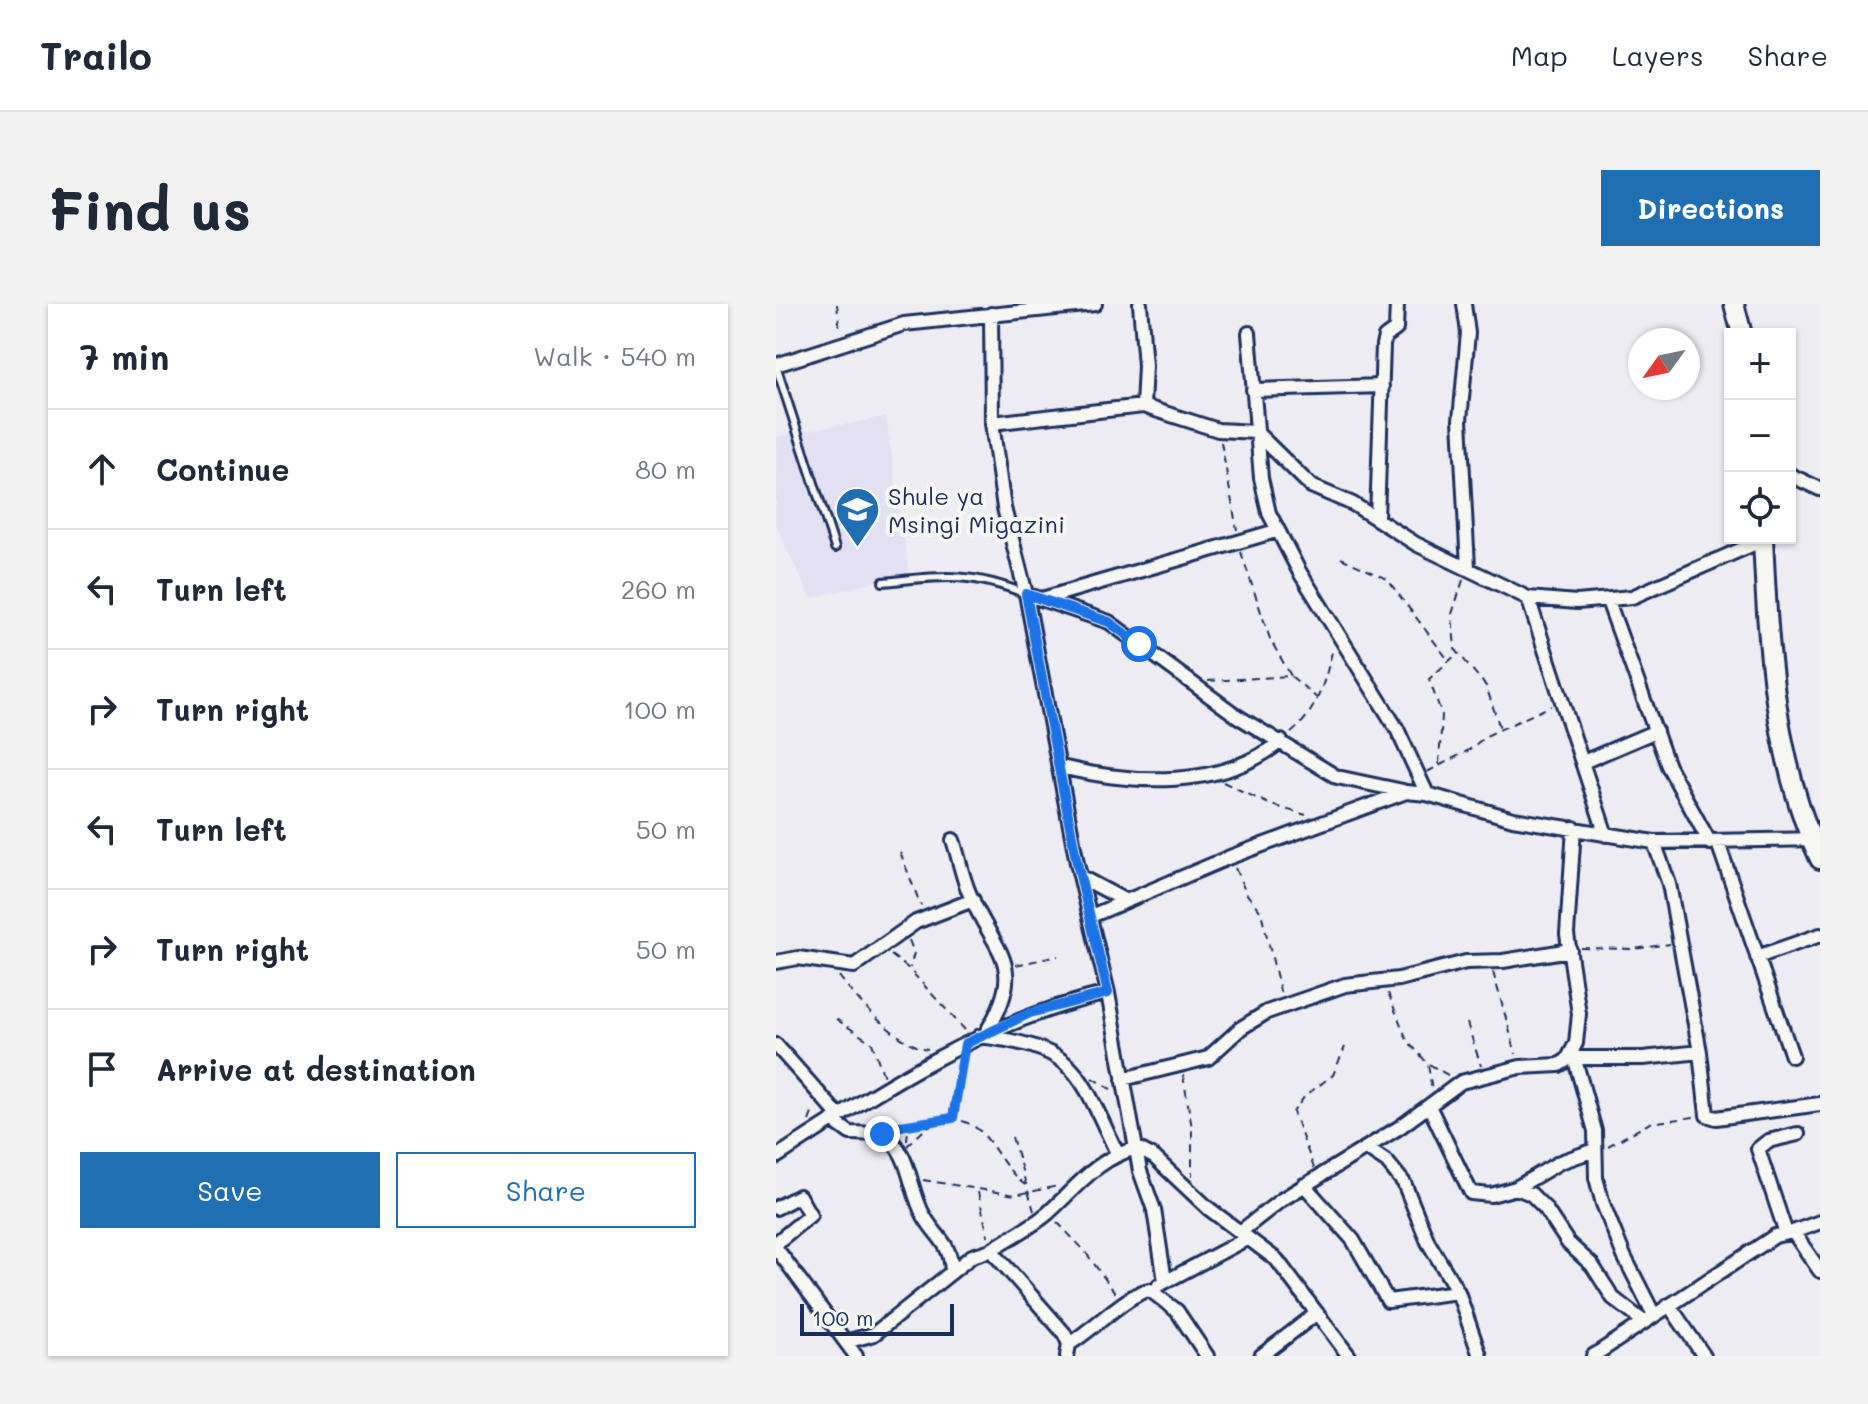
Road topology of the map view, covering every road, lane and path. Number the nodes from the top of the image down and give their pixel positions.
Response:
1 (837, 304) edge
2 (1095, 304) edge
3 (1140, 304) edge
4 (1397, 304) edge
5 (1464, 304) edge
6 (1734, 304) edge
7 (985, 311) edge
8 (1740, 328) edge
9 (1249, 333) dead end
10 (840, 345) junction
11 (776, 365) edge
12 (1382, 386) junction
13 (1253, 390) junction
14 (1143, 406) junction
15 (992, 423) junction
16 (1218, 430) junction
17 (1256, 432) junction
18 (1796, 478) edge
19 (1820, 489) edge
20 (1377, 519) junction
21 (1276, 531) junction
22 (1239, 542) junction
23 (1752, 544) edge
24 (1763, 544) edge
25 (835, 548) dead end
26 (1341, 558) dead end
27 (1468, 567) junction
28 (883, 582) dead end
29 (1033, 597) junction
30 (1528, 598) junction
31 (1608, 601) junction
32 (1337, 631) junction
33 (1457, 653) junction
34 (1449, 661) junction
35 (1291, 676) junction
36 (1190, 681) junction
37 (1318, 699) junction
38 (1563, 700) junction
39 (1501, 731) junction
40 (1656, 731) junction
41 (1281, 741) junction
42 (1583, 762) junction
43 (1439, 765) junction
44 (1061, 767) junction
45 (1208, 773) junction
46 (1419, 776) junction
47 (1406, 792) junction
48 (1427, 794) junction
49 (1324, 821) junction
50 (1574, 828) junction
51 (1606, 835) junction
52 (1815, 839) edge
53 (953, 840) dead end
54 (1654, 842) junction
55 (1714, 843) junction
56 (900, 852) dead end
57 (1230, 857) junction
58 (1820, 859) edge
59 (1081, 877) junction
60 (973, 900) junction
61 (1126, 901) junction
62 (1091, 916) junction
63 (925, 918) junction
64 (904, 929) junction
65 (1567, 934) junction
66 (1820, 935) edge
67 (1679, 943) junction
68 (880, 947) junction
69 (1570, 950) junction
70 (1058, 956) dead end
71 (1757, 957) junction
72 (1491, 961) junction
73 (776, 962) edge
74 (832, 965) junction
75 (1007, 967) junction
76 (909, 969) junction
77 (1383, 981) junction
78 (1108, 993) junction
79 (1283, 1004) junction
80 (836, 1019) dead end
81 (1467, 1023) dead end
82 (983, 1035) junction
83 (965, 1044) junction
84 (776, 1045) edge
85 (1345, 1047) dead end
86 (1700, 1052) junction
87 (942, 1055) junction
88 (1573, 1055) junction
89 (1792, 1056) dead end
90 (1428, 1064) junction
91 (1181, 1066) junction
92 (1520, 1067) junction
93 (1073, 1069) junction
94 (1484, 1075) junction
95 (1123, 1079) junction
96 (1461, 1082) junction
97 (887, 1086) junction
98 (819, 1096) junction
99 (1128, 1103) junction
100 (1820, 1104) edge
101 (1431, 1105) junction
102 (1707, 1115) junction
103 (836, 1118) junction
104 (953, 1118) junction
105 (935, 1120) junction
106 (882, 1134) junction
107 (1798, 1134) dead end
108 (1012, 1137) dead end
109 (805, 1138) junction
110 (907, 1146) dead end
111 (1137, 1148) junction
112 (1366, 1148) junction
113 (1595, 1150) junction
114 (1117, 1153) junction
115 (776, 1157) edge
116 (1318, 1176) junction
117 (910, 1177) junction
118 (1079, 1181) junction
119 (1025, 1185) junction
120 (1304, 1185) junction
121 (1516, 1188) junction
122 (978, 1191) junction
123 (1192, 1193) junction
124 (1027, 1194) junction
125 (776, 1208) edge
126 (1043, 1216) junction
127 (1820, 1222) edge
128 (1790, 1232) junction
129 (1244, 1235) junction
130 (776, 1248) edge
131 (989, 1250) junction
132 (952, 1271) junction
133 (1820, 1271) edge
134 (1165, 1281) junction
135 (1150, 1290) junction
136 (1458, 1292) junction
137 (1124, 1305) junction
138 (1669, 1305) junction
139 (1317, 1313) junction
140 (1649, 1318) junction
141 (874, 1334) junction
142 (846, 1342) junction
143 (1068, 1350) edge
144 (856, 1356) edge
145 (864, 1356) edge
146 (1207, 1356) edge
147 (1261, 1356) edge
148 (1349, 1356) edge
149 (1480, 1356) edge
150 (1593, 1356) edge
151 (1704, 1356) edge

1 - 10 path
2 - 7 street
3 - 14 street
4 - 12 street
5 - 27 street
6 - 8 street
7 - 10 street
7 - 15 street
9 - 13 street
10 - 11 street
11 - 25 lane
12 - 13 street
12 - 20 street
13 - 17 street
14 - 15 street
14 - 16 street
15 - 29 street
16 - 17 street
16 - 22 path
17 - 20 street
17 - 21 street
18 - 19 street
20 - 27 street
21 - 22 street
21 - 32 street
22 - 29 street
22 - 35 path
23 - 31 street
24 - 52 street
26 - 34 path
27 - 30 street
27 - 33 path
28 - 29 lane
29 - 36 street
29 - 44 street
30 - 31 street
30 - 38 street
31 - 40 street
32 - 37 path
32 - 46 street
33 - 34 path
33 - 39 path
34 - 43 path
35 - 36 path
35 - 37 path
36 - 41 street
37 - 41 path
38 - 39 path
38 - 42 street
39 - 43 path
40 - 42 street
40 - 55 street
41 - 45 street
41 - 47 street
42 - 51 street
43 - 46 path
44 - 45 street
44 - 59 street
45 - 49 path
46 - 48 street
47 - 48 street
47 - 49 street
48 - 50 street
49 - 57 street
50 - 51 street
50 - 65 street
51 - 54 street
52 - 55 street
52 - 58 street
53 - 60 street
54 - 55 street
54 - 67 street
55 - 71 street
56 - 63 path
57 - 61 street
57 - 79 path
59 - 61 street
59 - 62 street
60 - 63 street
60 - 75 street
61 - 62 street
62 - 78 street
63 - 64 street
64 - 68 street
64 - 76 path
65 - 67 path
65 - 69 street
66 - 71 street
67 - 86 street
68 - 74 street
68 - 76 path
69 - 72 street
69 - 88 street
70 - 75 path
71 - 89 street
72 - 77 street
72 - 92 path
73 - 74 street
74 - 87 path
75 - 82 street
76 - 83 path
77 - 79 street
77 - 90 path
78 - 82 street
78 - 95 street
79 - 91 street
80 - 97 path
81 - 94 path
82 - 83 street
82 - 93 street
83 - 87 street
83 - 104 path
84 - 98 street
85 - 116 path
86 - 88 street
86 - 102 street
87 - 97 street
88 - 92 street
88 - 113 street
90 - 96 path
90 - 101 path
91 - 95 street
91 - 123 path
92 - 94 street
93 - 99 path
93 - 114 street
94 - 96 street
95 - 99 street
96 - 101 street
97 - 103 street
98 - 103 street
98 - 109 path
99 - 111 street
100 - 102 street
101 - 112 street
101 - 121 street
102 - 113 path
103 - 106 street
103 - 109 street
104 - 105 path
104 - 119 path
105 - 106 path
105 - 110 path
106 - 117 street
107 - 128 street
108 - 119 path
109 - 115 street
111 - 114 street
111 - 123 street
111 - 134 street
112 - 116 street
112 - 136 street
113 - 121 street
113 - 140 street
114 - 118 street
116 - 120 street
117 - 122 path
117 - 132 street
118 - 124 path
118 - 126 street
119 - 124 path
120 - 129 street
120 - 136 street
121 - 140 street
122 - 124 path
122 - 131 path
123 - 129 street
124 - 126 path
125 - 130 street
126 - 131 street
126 - 137 path
127 - 128 street
128 - 133 street
128 - 138 street
129 - 134 street
129 - 139 street
130 - 142 street
131 - 132 street
131 - 143 street
132 - 141 street
134 - 135 street
135 - 137 street
135 - 146 street
136 - 149 street
137 - 143 street
138 - 140 street
138 - 151 street
139 - 147 street
139 - 148 street
140 - 150 street
141 - 142 street
141 - 145 street
142 - 144 street

